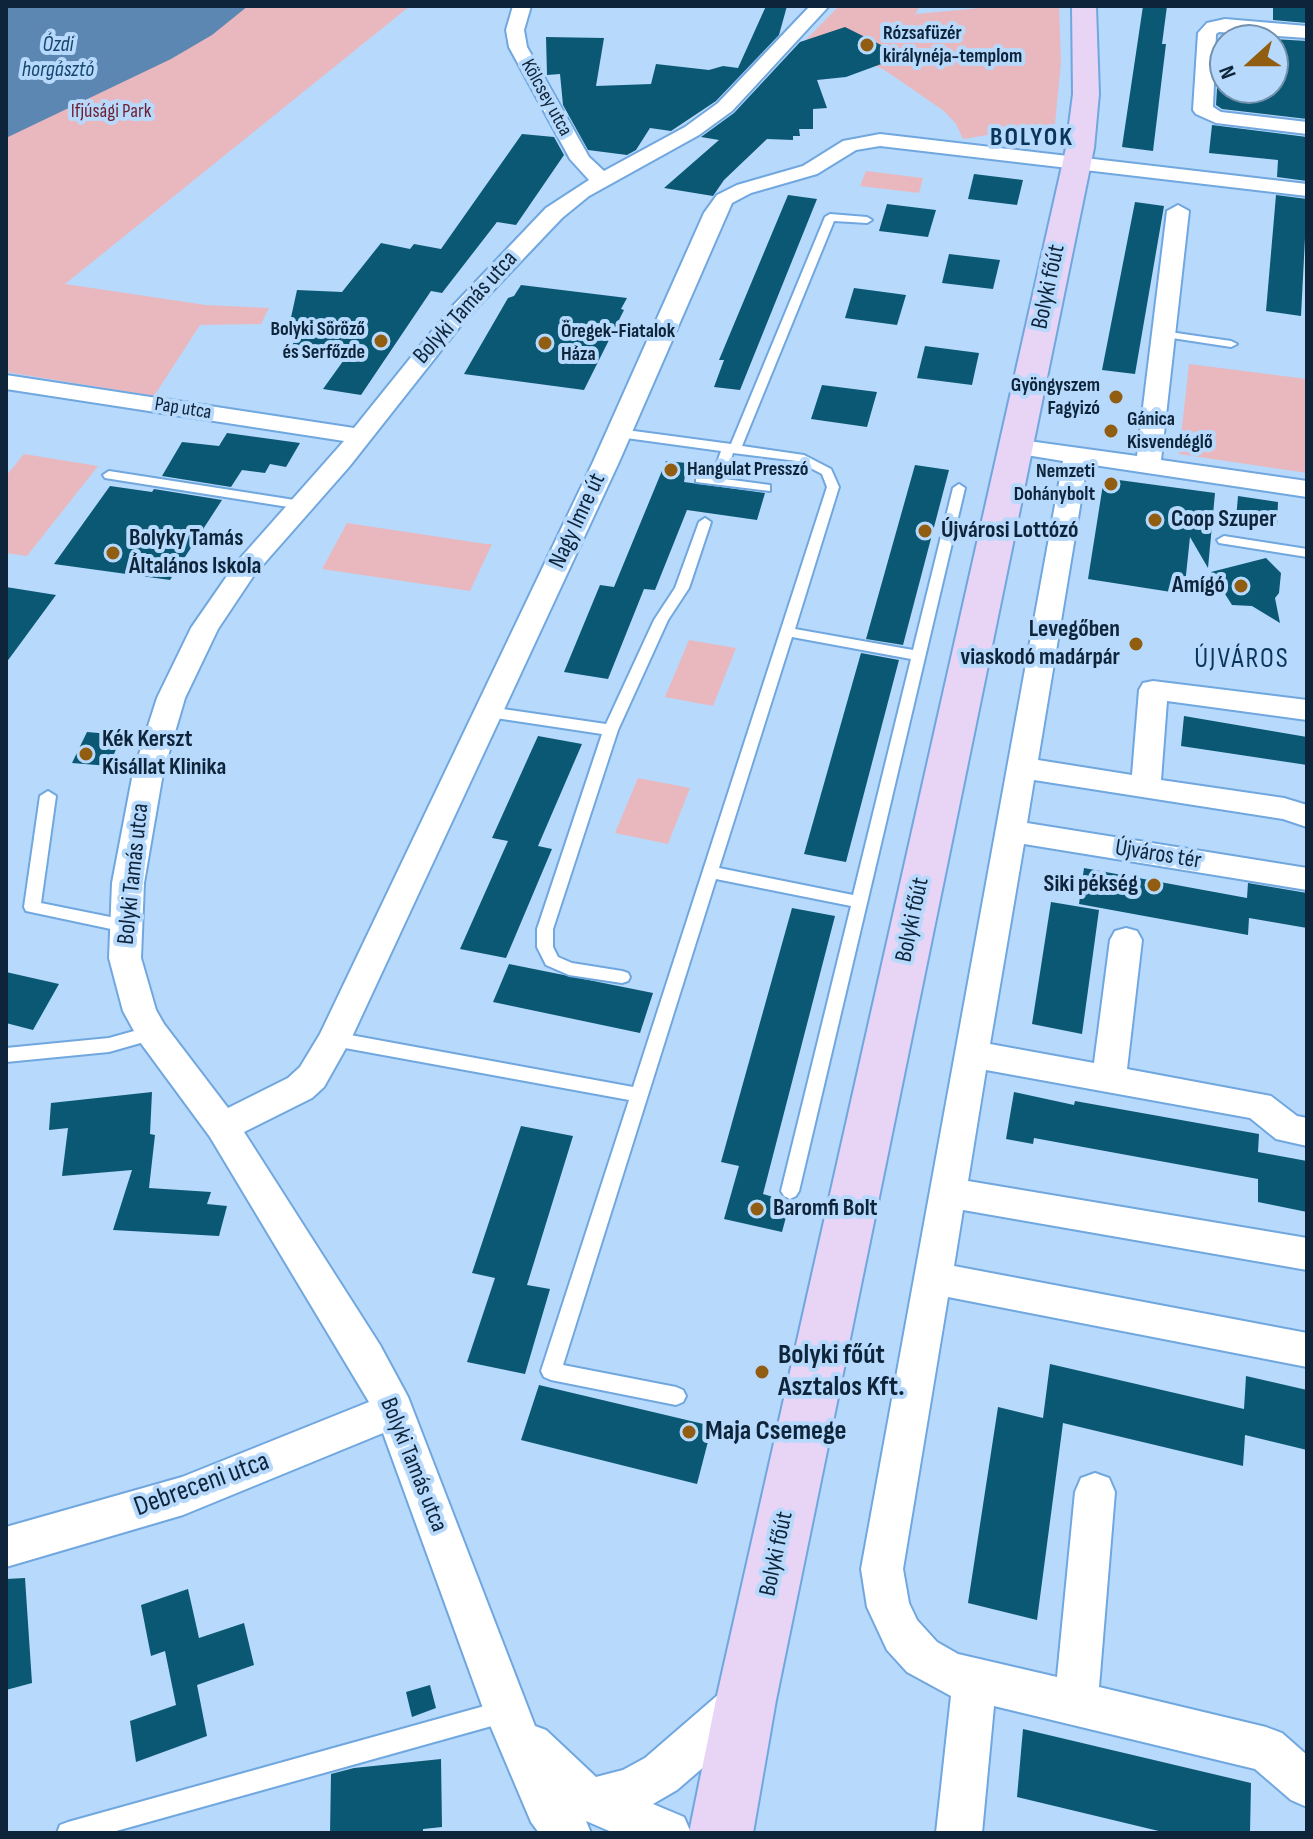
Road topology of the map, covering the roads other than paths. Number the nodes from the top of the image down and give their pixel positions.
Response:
1 (522, 6) edge
2 (820, 6) edge
3 (1084, 6) edge
4 (1307, 32) edge
5 (1307, 128) edge
6 (1076, 162) junction
7 (603, 179) junction
8 (1307, 190) edge
9 (1178, 211) dead end
10 (867, 220) dead end
11 (1163, 334) junction
12 (1231, 344) dead end
13 (6, 382) edge
14 (619, 433) junction
15 (359, 436) junction
16 (1014, 446) junction
17 (732, 448) junction
18 (1076, 455) junction
19 (1148, 466) junction
20 (109, 475) dead end
21 (700, 479) dead end
22 (717, 482) junction
23 (766, 488) dead end
24 (959, 488) dead end
25 (1307, 489) edge
26 (301, 505) junction
27 (705, 522) dead end
28 (1224, 540) dead end
29 (1307, 553) edge
30 (788, 632) junction
31 (919, 656) junction
32 (1307, 710) edge
33 (489, 712) junction
34 (611, 730) junction
35 (1020, 768) junction
36 (1146, 787) junction
37 (48, 796) dead end
38 (1307, 816) edge
39 (1009, 831) junction
40 (711, 872) junction
41 (1307, 879) edge
42 (861, 902) junction
43 (125, 926) junction
44 (1126, 940) dead end
45 (622, 977) dead end
46 (152, 1033) junction
47 (334, 1039) junction
48 (970, 1054) junction
49 (6, 1055) edge
50 (1109, 1079) junction
51 (640, 1095) junction
52 (222, 1127) junction
53 (1307, 1132) edge
54 (790, 1191) dead end
55 (946, 1192) junction
56 (1307, 1254) edge
57 (932, 1278) junction
58 (1307, 1350) edge
59 (676, 1396) dead end
60 (394, 1410) junction
61 (1095, 1492) dead end
62 (6, 1547) edge
63 (975, 1681) junction
64 (746, 1700) junction
65 (1076, 1703) junction
66 (509, 1718) junction
67 (1307, 1784) edge
68 (580, 1817) edge
69 (68, 1833) edge
70 (668, 1833) edge
71 (721, 1833) edge
72 (959, 1833) edge

1 - 7 street, Kölcsey utca
2 - 7 street, Bolyki Tamás utca
3 - 6 main road, Bolyki főút
4 - 5 street
6 - 8 street, Nagy Imre út
6 - 14 street, Nagy Imre út
6 - 16 main road, Bolyki főút
7 - 15 street, Bolyki Tamás utca
9 - 11 street
10 - 17 lane
11 - 12 lane
11 - 19 street
13 - 15 street, Pap utca
14 - 17 lane
14 - 33 street, Nagy Imre út
15 - 26 street, Bolyki Tamás utca
16 - 18 street
16 - 64 main road, Bolyki főút
17 - 22 lane
17 - 30 lane
18 - 19 street
18 - 35 street
19 - 25 street
20 - 26 lane
21 - 22 lane
22 - 23 lane
24 - 31 lane
26 - 43 street, Bolyki Tamás utca
27 - 34 lane
28 - 29 lane
30 - 31 lane
30 - 40 lane
31 - 42 lane
32 - 36 street
33 - 34 lane
33 - 47 street, Nagy Imre út
34 - 45 lane
35 - 36 street
35 - 39 street
36 - 38 street
37 - 43 lane
39 - 41 street, Újváros tér
39 - 48 street
40 - 42 lane
40 - 51 lane
42 - 54 lane
43 - 46 street, Bolyki Tamás utca
44 - 50 street
46 - 49 lane
46 - 52 street, Bolyki Tamás utca
47 - 51 lane
47 - 52 street, Nagy Imre út
48 - 50 street
48 - 55 street
50 - 53 street
51 - 59 lane
52 - 60 street, Bolyki Tamás utca
55 - 56 street
55 - 57 street
57 - 58 street
57 - 63 street
60 - 62 street, Debreceni utca
60 - 66 street, Bolyki Tamás utca
61 - 65 street
63 - 65 street
63 - 72 street
64 - 68 street
64 - 71 main road, Bolyki főút
65 - 67 street
66 - 68 street, Bolyki Tamás utca
66 - 69 lane
68 - 70 street

